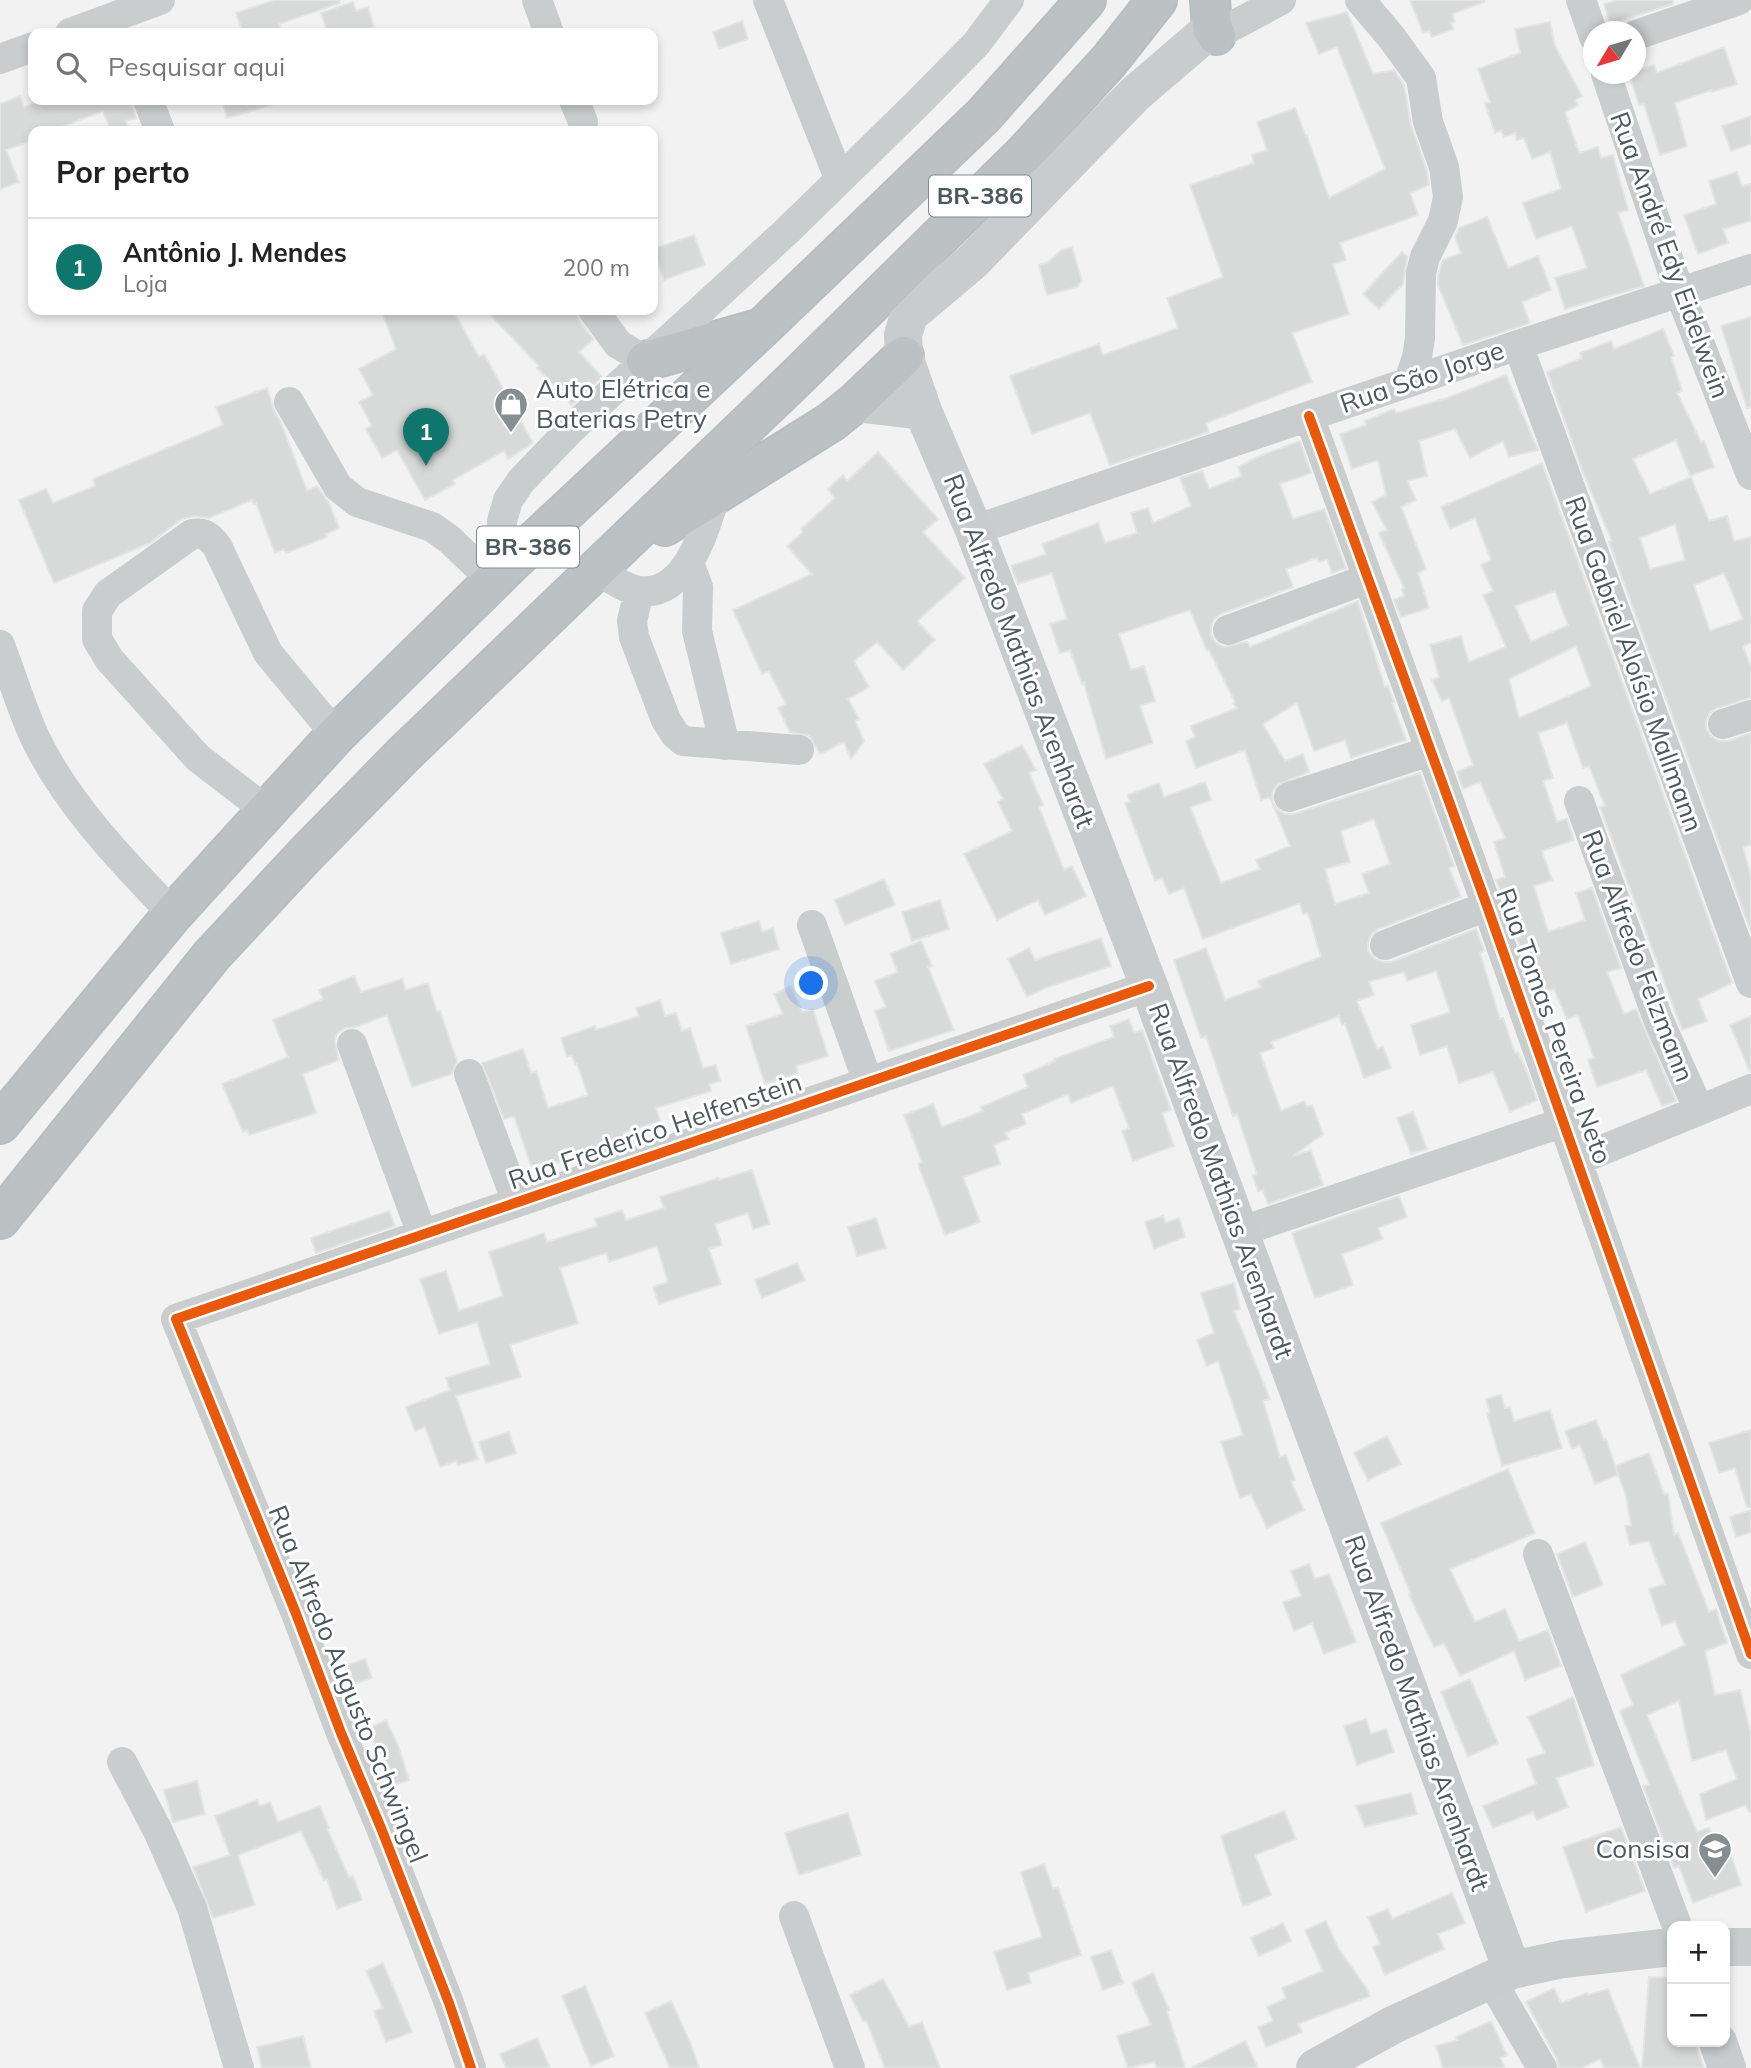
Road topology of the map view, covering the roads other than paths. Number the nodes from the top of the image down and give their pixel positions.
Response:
1 (160, 0) edge
2 (537, 0) edge
3 (768, 0) edge
4 (1009, 0) edge
5 (1086, 0) edge
6 (1157, 0) edge
7 (1264, 0) edge
8 (1281, 0) edge
9 (1360, 0) edge
10 (1581, 0) edge
11 (1739, 0) edge
12 (117, 17) edge
13 (1213, 21) edge
14 (1588, 21) edge
15 (85, 28) edge
16 (547, 28) edge
17 (1646, 31) edge
18 (28, 49) edge
19 (0, 59) edge
20 (1609, 84) edge
21 (150, 105) edge
22 (158, 126) edge
23 (839, 178) junction
24 (1751, 270) edge
25 (1679, 291) junction
26 (597, 315) edge
27 (763, 327) junction
28 (1518, 345) junction
29 (904, 356) junction
30 (646, 360) junction
31 (1409, 382) junction
32 (289, 402) dead end
33 (855, 404) junction
34 (923, 411) junction
35 (1308, 416) junction
36 (1751, 475) edge
37 (715, 495) junction
38 (974, 530) junction
39 (689, 563) junction
40 (595, 569) junction
41 (502, 573) junction
42 (1367, 579) junction
43 (639, 591) junction
44 (1228, 630) dead end
45 (0, 645) edge
46 (335, 735) junction
47 (725, 745) junction
48 (799, 750) dead end
49 (1430, 751) junction
50 (1289, 797) dead end
51 (1579, 801) dead end
52 (265, 810) junction
53 (1486, 906) junction
54 (173, 914) junction
55 (812, 925) dead end
56 (1385, 945) dead end
57 (1751, 984) edge
58 (1149, 986) junction
59 (352, 1044) dead end
60 (468, 1074) dead end
61 (868, 1082) junction
62 (1749, 1096) edge
63 (1699, 1110) junction
64 (1564, 1122) junction
65 (0, 1124) edge
66 (1578, 1160) junction
67 (517, 1202) junction
68 (0, 1219) edge
69 (1240, 1232) junction
70 (422, 1234) junction
71 (176, 1319) joint
72 (1538, 1554) dead end
73 (1751, 1654) edge
74 (122, 1762) dead end
75 (794, 1916) dead end
76 (1674, 1921) edge
77 (1730, 1947) edge
78 (1751, 1947) edge
79 (1667, 1948) edge
80 (1501, 1974) junction
81 (1720, 2047) edge
82 (239, 2068) edge
83 (471, 2068) edge
84 (850, 2068) edge
85 (1315, 2068) edge
86 (1542, 2068) edge
87 (1727, 2068) edge

1 - 12 street
2 - 16 street
3 - 23 street
4 - 23 street
5 - 27 highway, BR-386
6 - 40 highway, BR-386
7 - 13 street
8 - 13 street
9 - 31 street
10 - 14 street
11 - 17 street
12 - 15 street
13 - 29 main road
18 - 19 street
20 - 25 street, Rua André Edy Eidelwein
21 - 22 street
23 - 30 street
24 - 25 street, Rua São Jorge
25 - 28 street, Rua São Jorge
25 - 36 street, Rua André Edy Eidelwein
26 - 30 street
27 - 30 highway
27 - 41 highway, BR-386
28 - 31 street, Rua São Jorge
28 - 57 street, Rua Gabriel Aloísio Mallmann
29 - 33 highway
29 - 34 main road, Rua Alfredo Mathias Arenhardt
30 - 41 street
31 - 35 street, Rua São Jorge
32 - 41 street
33 - 34 main road
33 - 37 highway
34 - 38 main road, Rua Alfredo Mathias Arenhardt
35 - 38 street, Rua São Jorge
35 - 42 street, Rua Tomas Pereira Neto
37 - 39 street
37 - 40 highway
38 - 58 main road, Rua Alfredo Mathias Arenhardt
39 - 43 street
39 - 47 street
40 - 43 street
40 - 68 highway, BR-386
41 - 46 highway, BR-386
42 - 44 street
42 - 49 street, Rua Tomas Pereira Neto
43 - 47 street
45 - 54 street
46 - 52 highway, BR-386
46 - 52 street
47 - 48 street
49 - 50 street
49 - 53 street, Rua Tomas Pereira Neto
51 - 63 street, Rua Alfredo Felzmann
52 - 54 highway, BR-386
53 - 56 street
53 - 64 street, Rua Tomas Pereira Neto
54 - 65 highway, BR-386
55 - 61 street
58 - 61 street, Rua Frederico Helfenstein
58 - 69 main road, Rua Alfredo Mathias Arenhardt
59 - 70 street
60 - 67 street
61 - 67 street, Rua Frederico Helfenstein
62 - 63 street
63 - 66 street
64 - 66 street, Rua Tomas Pereira Neto
64 - 69 street
66 - 73 street, Rua Tomas Pereira Neto
67 - 70 street, Rua Frederico Helfenstein
69 - 80 main road, Rua Alfredo Mathias Arenhardt
70 - 71 street, Rua Frederico Helfenstein
71 - 83 street, Rua Alfredo Augusto Schwingel
72 - 76 street
74 - 82 street
75 - 84 street
77 - 78 main road
79 - 80 main road
80 - 85 main road
80 - 86 street, Rua Alfredo Mathias Arenhardt
81 - 87 main road

